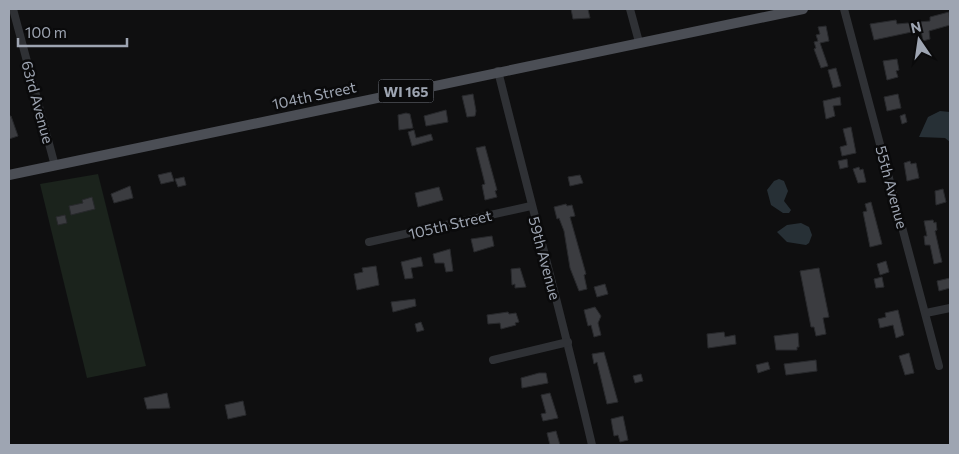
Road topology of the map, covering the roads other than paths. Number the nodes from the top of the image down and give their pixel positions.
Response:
1 (13, 9) edge
2 (630, 9) edge
3 (803, 9) edge
4 (844, 9) edge
5 (639, 42) junction
6 (498, 71) junction
7 (55, 166) junction
8 (9, 175) edge
9 (531, 206) junction
10 (369, 242) dead end
11 (950, 308) edge
12 (926, 313) junction
13 (568, 342) junction
14 (493, 360) dead end
15 (939, 366) dead end
16 (592, 445) edge

1 - 7 street, 63rd Avenue
2 - 5 street
3 - 5 main road, 104th Street / WI 165
4 - 12 street, 55th Avenue
5 - 6 main road, 104th Street / WI 165
6 - 7 main road, 104th Street / WI 165
6 - 9 street, 59th Avenue
7 - 8 main road, 104th Street / WI 165
9 - 10 street, 105th Street
9 - 13 street, 59th Avenue
11 - 12 street
12 - 15 street, 55th Avenue
13 - 14 street
13 - 16 street, 59th Avenue

